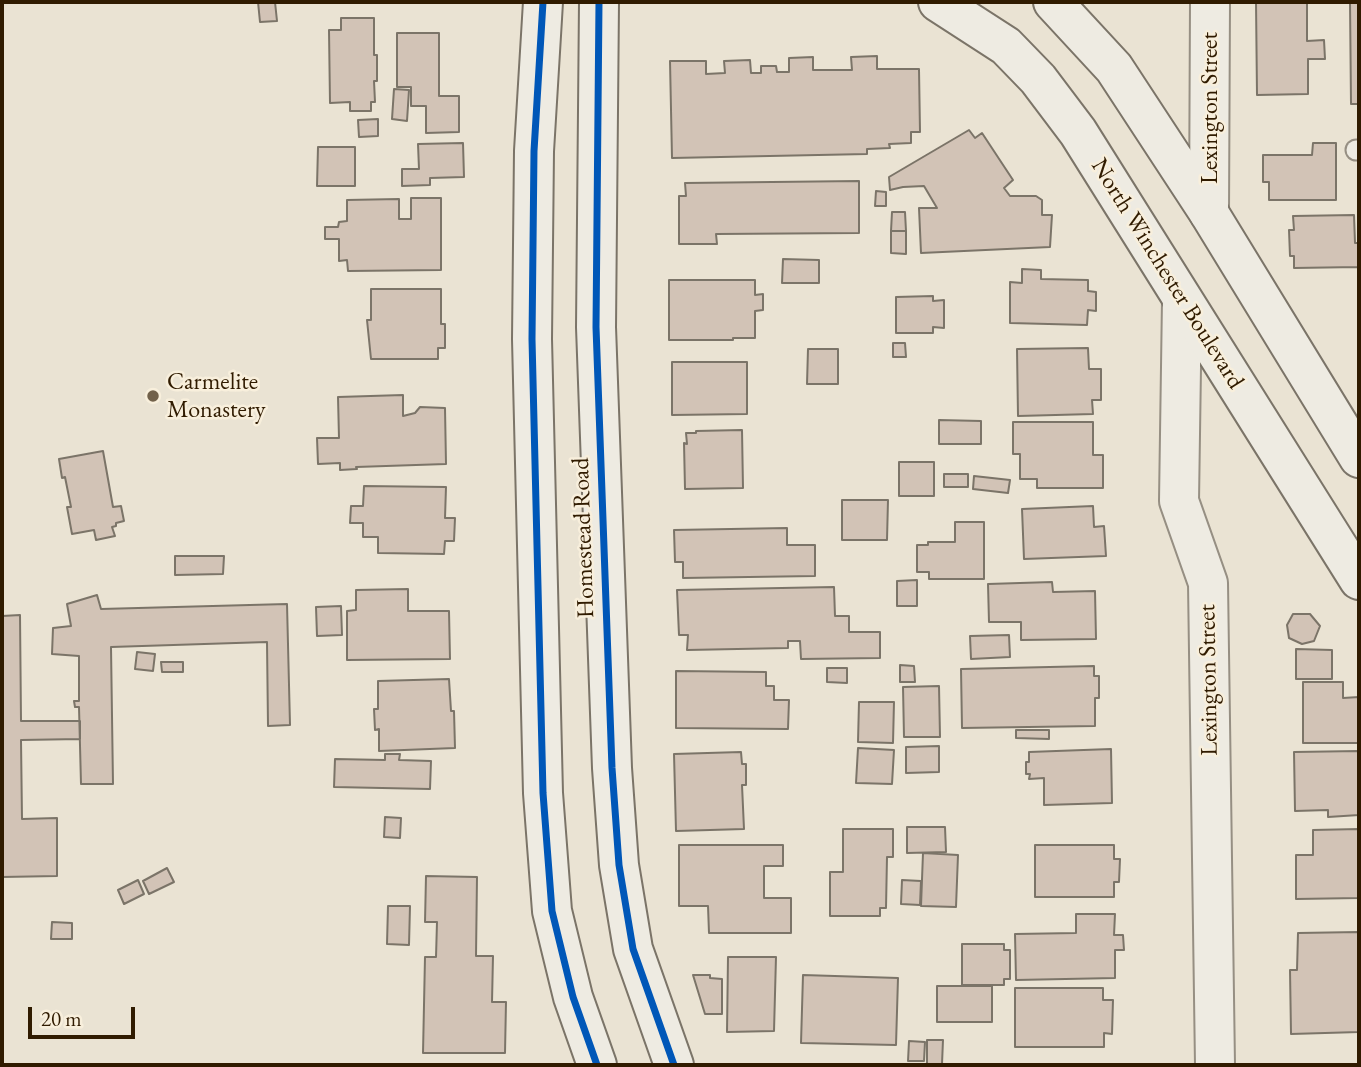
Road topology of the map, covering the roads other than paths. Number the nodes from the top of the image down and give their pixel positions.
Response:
1 (543, 2) edge
2 (599, 2) edge
3 (938, 2) edge
4 (1053, 2) edge
5 (1210, 2) edge
6 (1209, 214) junction
7 (1182, 300) junction
8 (1359, 458) edge
9 (1359, 580) edge
10 (597, 1065) edge
11 (674, 1065) edge
12 (1214, 1065) edge

1 - 10 main road, Homestead Road
2 - 11 main road, Homestead Road
3 - 7 main road, North Winchester Boulevard
4 - 6 main road
5 - 6 main road, Lexington Street
6 - 8 main road
7 - 9 main road, North Winchester Boulevard
7 - 12 main road, Lexington Street

